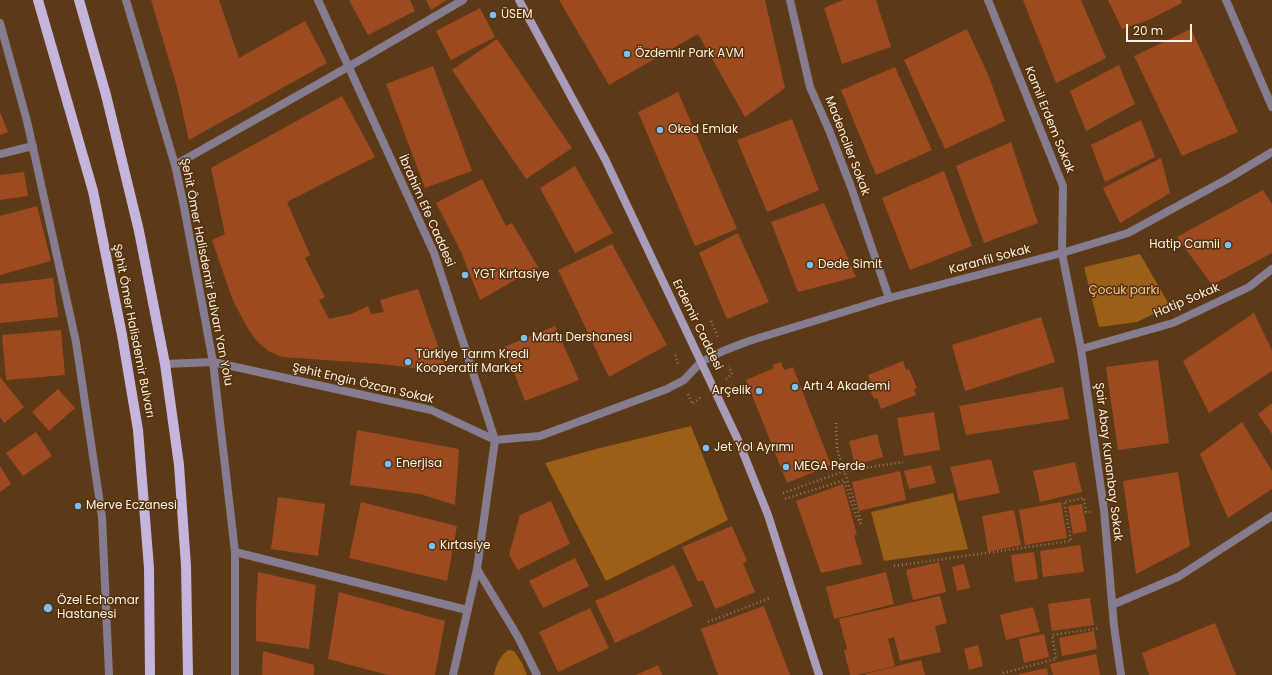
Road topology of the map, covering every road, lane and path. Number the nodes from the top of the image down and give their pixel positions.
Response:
1 (38, 0) edge
2 (79, 0) edge
3 (126, 0) edge
4 (318, 0) edge
5 (463, 0) edge
6 (519, 0) edge
7 (790, 0) edge
8 (988, 0) edge
9 (1226, 0) edge
10 (0, 23) edge
11 (348, 67) junction
12 (1272, 107) edge
13 (32, 146) junction
14 (1272, 152) edge
15 (0, 154) edge
16 (175, 165) junction
17 (1062, 253) junction
18 (1272, 269) edge
19 (889, 298) junction
20 (1081, 349) junction
21 (213, 362) junction
22 (701, 362) junction
23 (165, 364) junction
24 (836, 424) dead end
25 (495, 440) junction
26 (903, 462) dead end
27 (845, 471) junction
28 (783, 493) dead end
29 (786, 499) dead end
30 (1086, 512) dead end
31 (1272, 516) edge
32 (235, 552) junction
33 (894, 566) dead end
34 (477, 569) junction
35 (770, 598) dead end
36 (1112, 605) junction
37 (467, 610) junction
38 (708, 622) dead end
39 (1097, 628) dead end
40 (1003, 673) dead end
41 (109, 675) edge
42 (150, 675) edge
43 (188, 675) edge
44 (235, 675) edge
45 (453, 675) edge
46 (537, 675) edge
47 (819, 675) edge
48 (1121, 675) edge

1 - 42 main road, Şehit Ömer Halisdemir Bulvarı
2 - 23 main road, Şehit Ömer Halisdemir Bulvarı
3 - 16 street, Şehit Ömer Halisdemir Bulvarı Yan Yolu
4 - 11 street, İbrahim Efe Caddesi
5 - 11 street
6 - 22 main road, Erdemir Caddesi
7 - 19 street, Madenciler Sokak
8 - 17 street, Kamil Erdem Sokak
9 - 12 street
10 - 13 street
11 - 16 street
11 - 25 street, İbrahim Efe Caddesi
13 - 15 street
13 - 41 street
14 - 17 street, Karanfil Sokak
16 - 21 street, Şehit Ömer Halisdemir Bulvarı Yan Yolu
17 - 19 street, Karanfil Sokak
17 - 20 street, Şair Abay Kunanbay Sokak
18 - 20 street, Hatip Sokak
19 - 22 street, Karanfil Sokak
20 - 36 street, Şair Abay Kunanbay Sokak
21 - 23 street, Şehit Engin Özcan Sokak
21 - 25 street, Şehit Engin Özcan Sokak
21 - 32 street, Şehit Ömer Halisdemir Bulvarı Yan Yolu
22 - 25 street
22 - 47 main road, Erdemir Caddesi
23 - 43 main road, Şehit Ömer Halisdemir Bulvarı
24 - 27 path
25 - 34 street, İbrahim Efe Caddesi
26 - 27 path
27 - 28 path
27 - 29 path
30 - 33 path
31 - 36 street
32 - 37 street
32 - 44 street, Şehit Ömer Halisdemir Bulvarı Yan Yolu
34 - 37 street, İbrahim Efe Caddesi
34 - 46 street
35 - 38 path
36 - 48 street, Şair Abay Kunanbay Sokak
37 - 45 street, İbrahim Efe Caddesi
39 - 40 path

